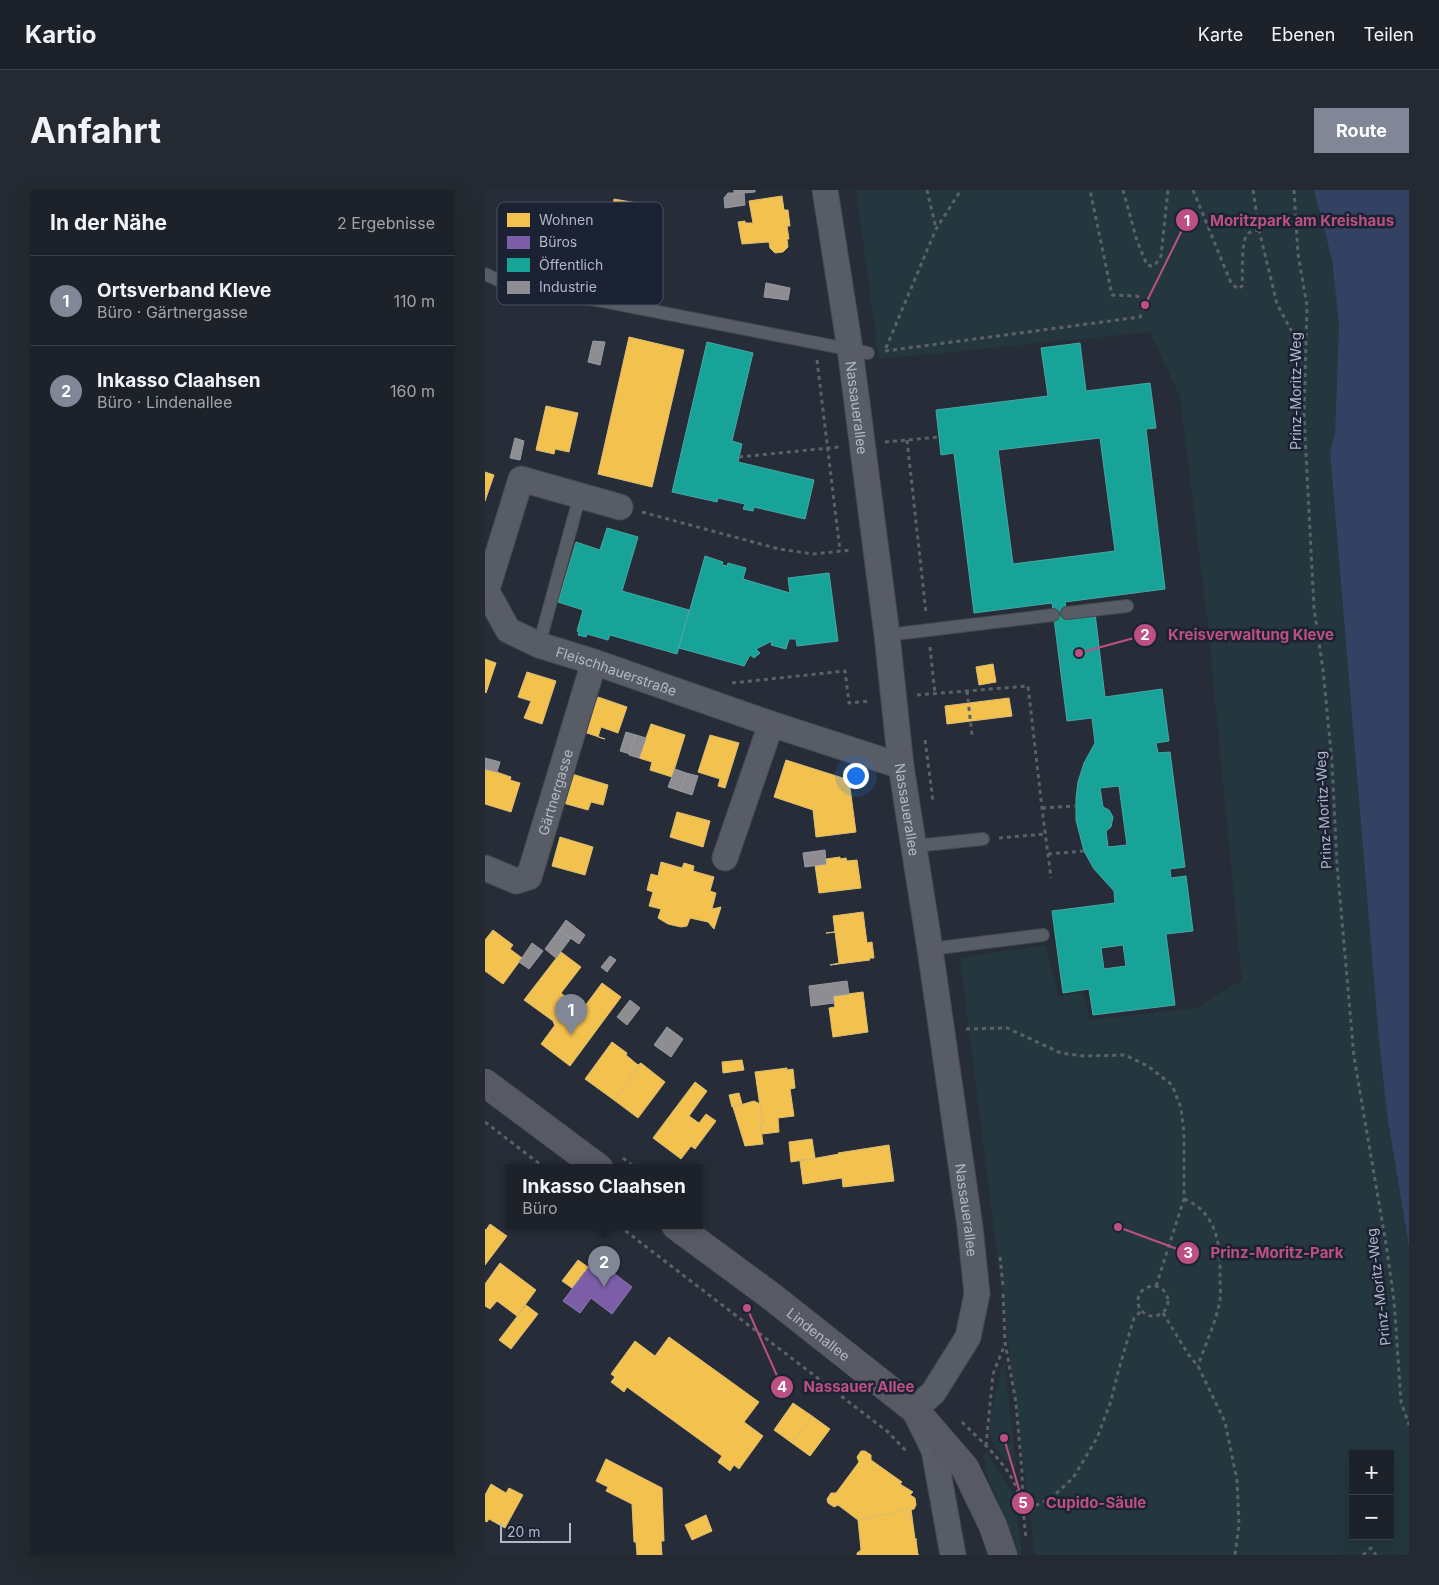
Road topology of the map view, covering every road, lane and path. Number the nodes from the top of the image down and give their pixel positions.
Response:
1 (825, 190) edge
2 (927, 190) edge
3 (961, 190) edge
4 (1091, 190) edge
5 (1123, 190) edge
6 (1168, 190) edge
7 (1193, 190) edge
8 (1253, 190) edge
9 (1294, 190) edge
10 (936, 229) junction
11 (1259, 230) junction
12 (485, 274) edge
13 (497, 280) edge
14 (624, 305) edge
15 (815, 342) junction
16 (1307, 344) junction
17 (859, 351) junction
18 (885, 351) junction
19 (907, 440) dead end
20 (580, 495) junction
21 (620, 507) joint
22 (875, 547) junction
23 (839, 551) junction
24 (486, 588) edge
25 (1127, 606) dead end
26 (1067, 613) dead end
27 (1053, 615) dead end
28 (928, 630) junction
29 (887, 635) junction
30 (539, 644) junction
31 (594, 662) junction
32 (967, 691) dead end
33 (935, 694) dead end
34 (771, 724) junction
35 (972, 735) dead end
36 (901, 766) junction
37 (1075, 806) dead end
38 (1042, 808) dead end
39 (1045, 834) dead end
40 (983, 839) joint
41 (914, 846) junction
42 (1085, 851) dead end
43 (1048, 854) dead end
44 (725, 858) dead end
45 (485, 868) edge
46 (1043, 935) dead end
47 (930, 948) junction
48 (966, 1029) dead end
49 (485, 1083) edge
50 (485, 1122) edge
51 (540, 1164) edge
52 (594, 1164) edge
53 (1184, 1199) junction
54 (623, 1229) edge
55 (680, 1229) edge
56 (1156, 1286) junction
57 (1141, 1311) junction
58 (1163, 1312) junction
59 (1198, 1366) junction
60 (914, 1408) junction
61 (1409, 1425) edge
62 (912, 1459) dead end
63 (1023, 1511) junction
64 (1015, 1551) edge
65 (953, 1555) edge
66 (1235, 1555) edge
67 (1363, 1555) edge
68 (1376, 1555) edge

1 - 17 street, Nassauerallee
2 - 10 path
3 - 10 path
4 - 18 path
5 - 6 path
7 - 11 path
8 - 11 path
9 - 16 path, Prinz-Moritz-Weg
10 - 18 path
11 - 16 path
12 - 13 lane
14 - 15 lane
15 - 17 lane
15 - 23 path
16 - 61 path, Prinz-Moritz-Weg
17 - 18 path
17 - 22 street, Nassauerallee
19 - 28 path
20 - 21 street
20 - 24 street
20 - 30 lane
21 - 23 path
22 - 23 path
22 - 29 street, Nassauerallee
24 - 30 street, Fleischhauerstraße
25 - 26 lane
27 - 28 lane
28 - 29 lane
28 - 33 path
29 - 36 street, Nassauerallee
30 - 31 street, Fleischhauerstraße
31 - 34 street, Fleischhauerstraße
31 - 45 street, Gärtnergasse
32 - 35 path
34 - 36 street, Fleischhauerstraße
34 - 44 street
36 - 41 street, Nassauerallee
37 - 38 path
39 - 40 path
40 - 41 lane
41 - 47 street, Nassauerallee
42 - 43 path
46 - 47 lane
47 - 60 street, Nassauerallee
48 - 53 path
49 - 52 main road
50 - 51 path
53 - 56 path
53 - 59 path
54 - 62 path
55 - 60 main road, Lindenallee
56 - 57 path
56 - 58 path
57 - 58 path
57 - 63 path
58 - 59 path
59 - 66 path
60 - 64 main road
60 - 65 street
63 - 63 path
63 - 64 path
67 - 68 path

